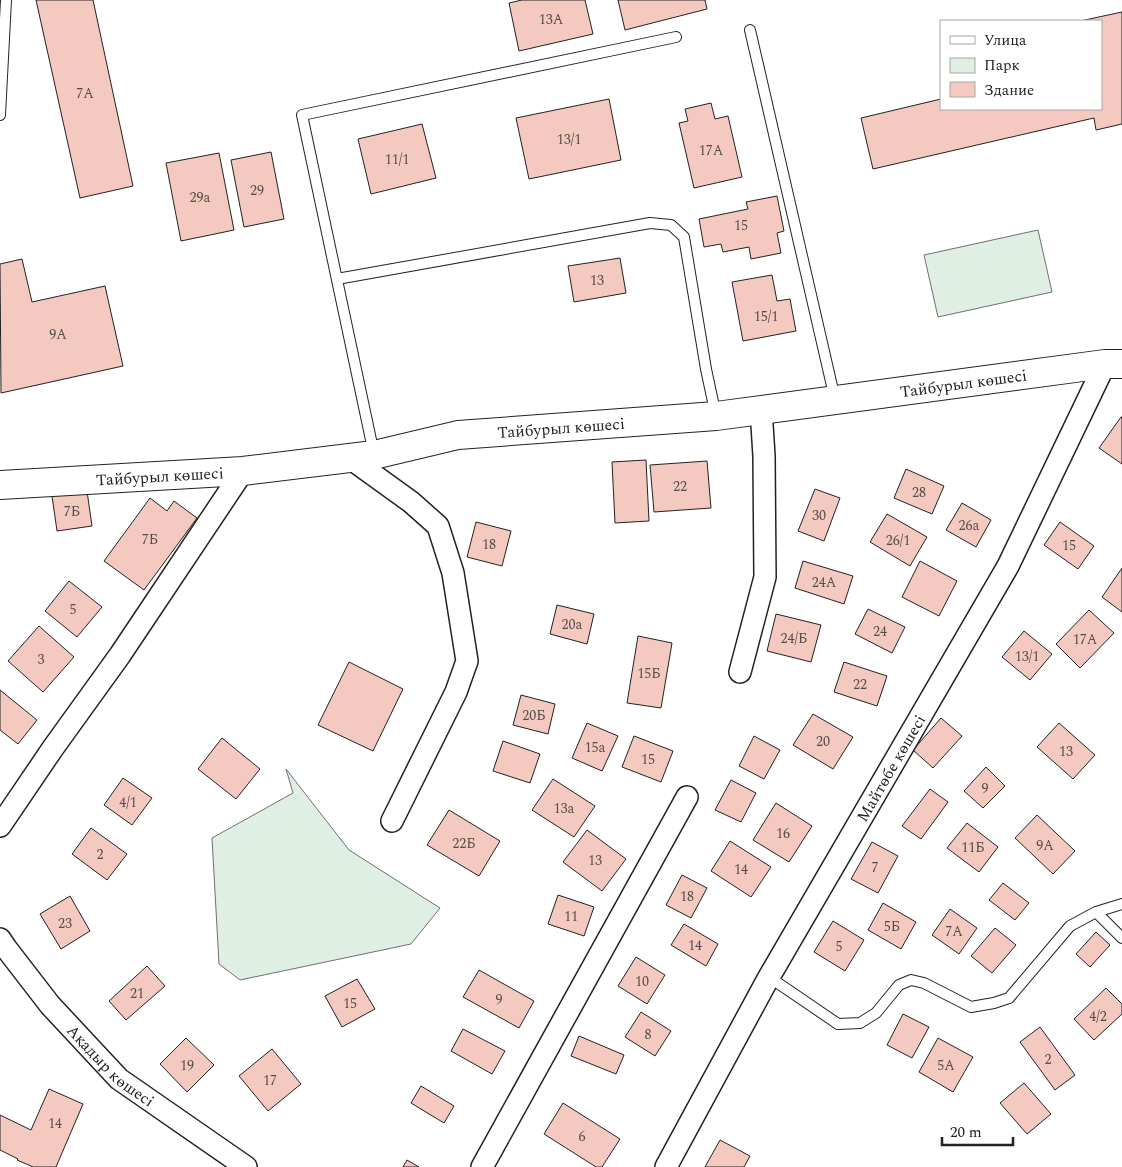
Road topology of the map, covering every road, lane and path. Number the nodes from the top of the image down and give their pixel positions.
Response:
1 (6, 0) edge
2 (750, 30) dead end
3 (676, 37) dead end
4 (0, 115) edge
5 (336, 279) junction
6 (1113, 364) edge
7 (835, 400) junction
8 (761, 409) junction
9 (716, 416) junction
10 (362, 457) junction
11 (243, 471) junction
12 (0, 485) edge
13 (740, 672) dead end
14 (687, 797) dead end
15 (392, 821) dead end
16 (0, 826) edge
17 (1122, 904) edge
18 (1096, 912) junction
19 (0, 938) edge
20 (1122, 938) edge
21 (768, 977) junction
22 (246, 1167) edge
23 (482, 1167) edge
24 (666, 1167) edge

1 - 4 lane
2 - 7 lane
3 - 5 lane
5 - 9 lane
5 - 10 lane
6 - 7 main road, Тайбурыл көшесі
6 - 21 street, Майтөбе көшесі
7 - 8 main road, Тайбурыл көшесі
8 - 9 main road, Тайбурыл көшесі
8 - 13 street
9 - 10 main road, Тайбурыл көшесі
10 - 11 main road, Тайбурыл көшесі
10 - 15 street
11 - 12 main road, Тайбурыл көшесі
11 - 16 street
14 - 23 street
17 - 18 lane
18 - 20 lane
18 - 21 lane
19 - 22 street, Ақадыр көшесі
21 - 24 street, Майтөбе көшесі

